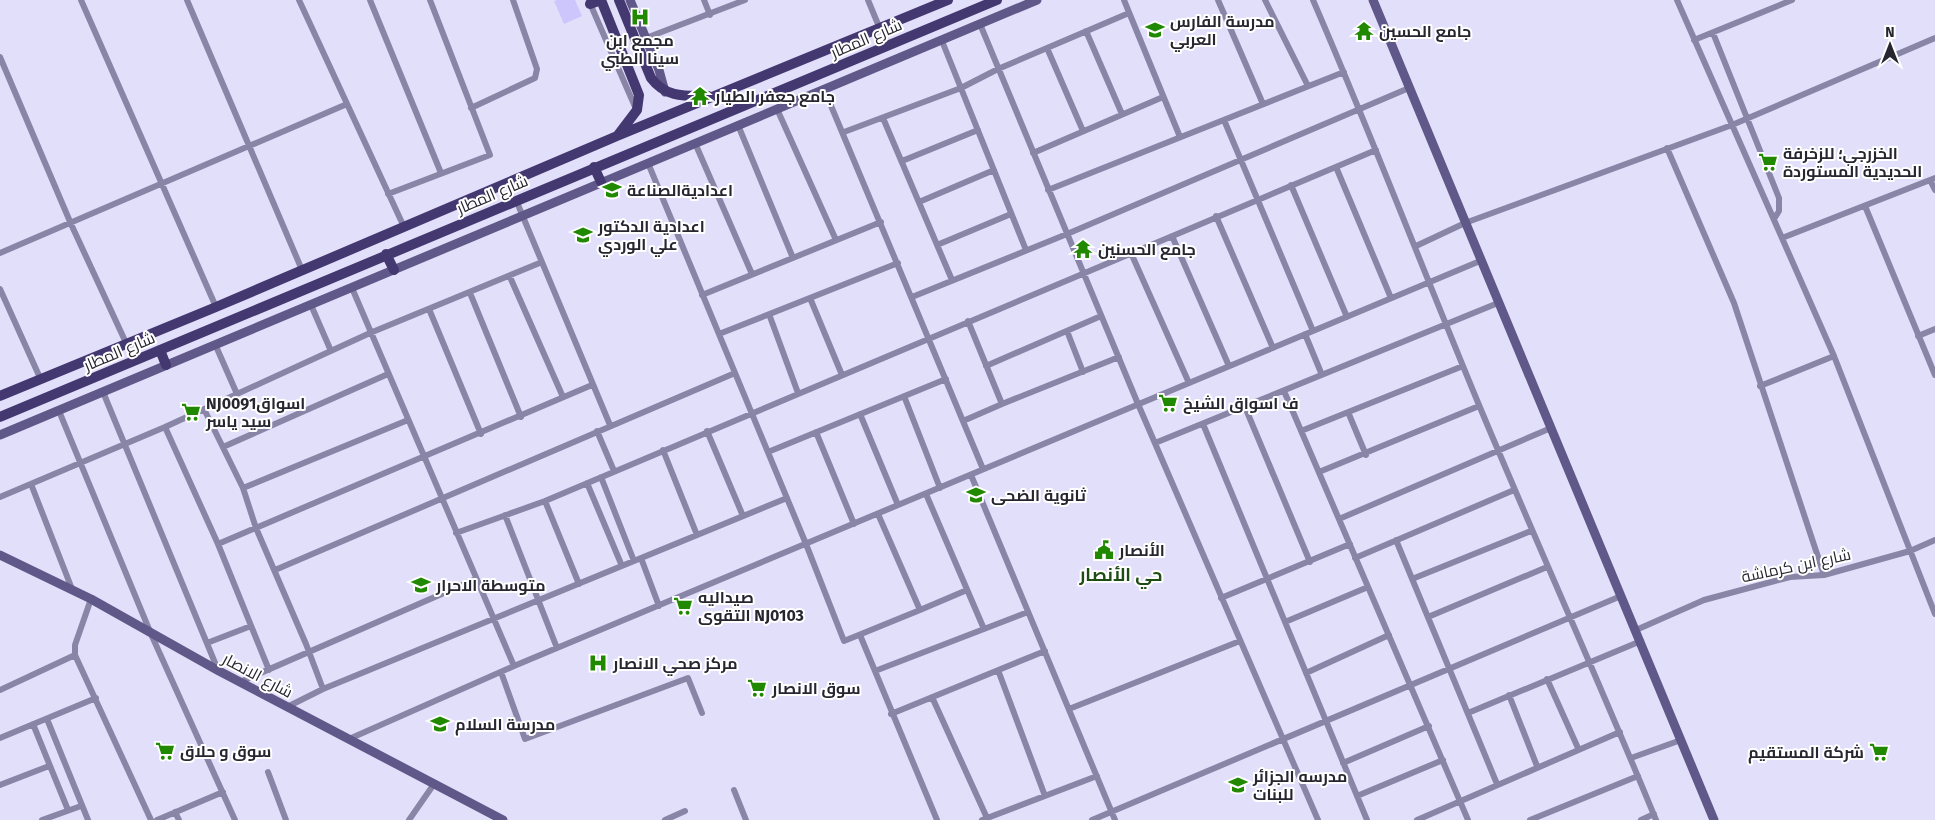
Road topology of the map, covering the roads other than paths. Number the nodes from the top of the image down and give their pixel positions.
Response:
1 (81, 0) edge
2 (187, 0) edge
3 (299, 0) edge
4 (370, 0) edge
5 (430, 0) edge
6 (513, 0) edge
7 (601, 0) edge
8 (619, 0) edge
9 (630, 0) edge
10 (704, 0) edge
11 (744, 0) edge
12 (868, 0) edge
13 (948, 0) edge
14 (996, 0) edge
15 (1037, 0) edge
16 (1124, 0) edge
17 (1218, 0) edge
18 (1265, 0) edge
19 (1313, 0) edge
20 (1373, 0) edge
21 (1677, 0) edge
22 (1792, 0) edge
23 (589, 2) edge
24 (1129, 13) junction
25 (710, 15) junction
26 (626, 16) junction
27 (612, 24) junction
28 (980, 24) junction
29 (880, 29) junction
30 (1086, 31) junction
31 (1713, 33) junction
32 (634, 36) junction
33 (646, 38) junction
34 (1935, 38) edge
35 (942, 40) junction
36 (1694, 40) junction
37 (620, 44) junction
38 (1047, 48) junction
39 (0, 57) edge
40 (998, 68) junction
41 (1344, 72) junction
42 (1308, 86) junction
43 (961, 88) junction
44 (1409, 88) junction
45 (824, 89) junction
46 (665, 92) junction
47 (714, 96) junction
48 (1163, 97) junction
49 (347, 104) junction
50 (1263, 104) junction
51 (471, 108) junction
52 (777, 109) junction
53 (1360, 109) junction
54 (637, 110) junction
55 (1122, 114) junction
56 (883, 118) junction
57 (1747, 118) junction
58 (1224, 120) junction
59 (738, 125) junction
60 (1732, 125) junction
61 (978, 130) junction
62 (1083, 131) junction
63 (844, 132) junction
64 (617, 136) junction
65 (1180, 137) junction
66 (695, 143) junction
67 (248, 146) junction
68 (1667, 148) junction
69 (1376, 150) junction
70 (1033, 153) junction
71 (1241, 160) junction
72 (902, 161) junction
73 (648, 163) junction
74 (594, 167) junction
75 (1336, 167) junction
76 (994, 170) junction
77 (441, 173) junction
78 (1933, 179) edge
79 (601, 182) junction
80 (161, 183) junction
81 (1290, 185) junction
82 (1048, 190) junction
83 (1935, 190) edge
84 (388, 194) junction
85 (1258, 199) junction
86 (516, 200) junction
87 (919, 202) junction
88 (459, 204) junction
89 (1865, 206) junction
90 (1011, 214) junction
91 (523, 215) junction
92 (1216, 216) junction
93 (423, 219) junction
94 (1774, 219) junction
95 (467, 221) junction
96 (881, 222) junction
97 (1465, 223) junction
98 (71, 224) junction
99 (404, 227) junction
100 (1067, 234) junction
101 (431, 235) junction
102 (1172, 236) junction
103 (1782, 238) junction
104 (836, 240) junction
105 (937, 245) junction
106 (1416, 246) junction
107 (1026, 250) junction
108 (0, 253) edge
109 (1131, 253) junction
110 (386, 254) junction
111 (793, 258) junction
112 (1480, 261) junction
113 (542, 262) junction
114 (898, 263) junction
115 (302, 270) junction
116 (394, 270) junction
117 (1083, 272) junction
118 (752, 274) junction
119 (510, 276) junction
120 (952, 280) junction
121 (1430, 282) junction
122 (352, 288) junction
123 (0, 289) edge
124 (470, 293) junction
125 (702, 295) junction
126 (912, 297) junction
127 (810, 298) junction
128 (1391, 298) junction
129 (1498, 303) junction
130 (311, 305) junction
131 (216, 307) junction
132 (429, 309) junction
133 (769, 314) junction
134 (1101, 316) junction
135 (1347, 317) junction
136 (968, 321) junction
137 (1446, 325) junction
138 (1935, 329) edge
139 (1067, 331) junction
140 (1313, 331) junction
141 (370, 333) junction
142 (719, 334) junction
143 (1305, 334) junction
144 (1918, 336) junction
145 (929, 338) junction
146 (215, 344) junction
147 (127, 345) junction
148 (1273, 348) junction
149 (160, 350) junction
150 (331, 351) junction
151 (1834, 356) junction
152 (1119, 358) junction
153 (166, 365) junction
154 (986, 366) junction
155 (1229, 366) junction
156 (1463, 366) junction
157 (735, 372) junction
158 (1083, 372) junction
159 (388, 374) junction
160 (842, 375) junction
161 (1935, 375) edge
162 (1322, 376) junction
163 (946, 379) junction
164 (41, 380) junction
165 (1189, 383) junction
166 (592, 385) junction
167 (1760, 386) junction
168 (1284, 391) junction
169 (103, 392) junction
170 (798, 393) junction
171 (237, 394) junction
172 (0, 396) edge
173 (904, 396) junction
174 (562, 397) junction
175 (1002, 404) junction
176 (1138, 404) junction
177 (1480, 406) junction
178 (1244, 407) junction
179 (204, 409) junction
180 (59, 411) junction
181 (1348, 412) junction
182 (752, 413) junction
183 (860, 414) junction
184 (521, 417) junction
185 (0, 418) edge
186 (408, 420) junction
187 (963, 421) junction
188 (1204, 424) junction
189 (610, 425) junction
190 (165, 427) junction
191 (1551, 428) junction
192 (597, 431) junction
193 (707, 431) junction
194 (1301, 431) junction
195 (816, 432) junction
196 (481, 434) junction
197 (0, 435) edge
198 (125, 442) junction
199 (1155, 443) junction
200 (224, 447) junction
201 (663, 450) junction
202 (1498, 451) junction
203 (768, 452) junction
204 (1366, 454) junction
205 (424, 456) junction
206 (79, 462) junction
207 (983, 469) junction
208 (614, 471) junction
209 (1319, 472) junction
210 (971, 474) junction
211 (601, 477) junction
212 (587, 483) junction
213 (31, 484) junction
214 (243, 488) junction
215 (940, 488) junction
216 (1514, 490) junction
217 (926, 494) junction
218 (0, 497) edge
219 (441, 497) junction
220 (787, 498) junction
221 (545, 501) junction
222 (898, 505) junction
223 (878, 514) junction
224 (505, 515) junction
225 (743, 516) junction
226 (1339, 519) junction
227 (854, 524) junction
228 (256, 528) junction
229 (1532, 531) junction
230 (456, 533) junction
231 (697, 535) junction
232 (1396, 540) junction
233 (1935, 540) edge
234 (218, 544) junction
235 (806, 544) junction
236 (1350, 544) junction
237 (1910, 551) junction
238 (2, 557) edge
239 (1355, 558) junction
240 (638, 560) junction
241 (1310, 562) junction
242 (622, 566) junction
243 (1547, 567) junction
244 (275, 570) junction
245 (1824, 575) junction
246 (476, 579) junction
247 (1412, 579) junction
248 (1268, 580) junction
249 (579, 584) junction
250 (1368, 587) junction
251 (72, 589) junction
252 (967, 590) junction
253 (1621, 596) junction
254 (1221, 598) junction
255 (91, 599) junction
256 (539, 600) junction
257 (658, 606) junction
258 (920, 610) junction
259 (1028, 612) junction
260 (1935, 614) edge
261 (1428, 617) junction
262 (1571, 618) junction
263 (494, 619) junction
264 (1285, 622) junction
265 (251, 626) junction
266 (984, 630) junction
267 (1636, 630) junction
268 (151, 634) junction
269 (860, 634) junction
270 (1389, 635) junction
271 (1240, 641) junction
272 (1641, 641) junction
273 (207, 643) junction
274 (557, 648) junction
275 (309, 651) junction
276 (1045, 651) junction
277 (75, 656) junction
278 (1590, 661) junction
279 (514, 666) junction
280 (1450, 668) junction
281 (269, 670) junction
282 (998, 670) junction
283 (219, 671) junction
284 (875, 671) junction
285 (501, 672) junction
286 (1306, 673) junction
287 (1547, 679) junction
288 (240, 682) junction
289 (1411, 685) junction
290 (323, 689) junction
291 (0, 690) edge
292 (1509, 695) junction
293 (932, 697) junction
294 (96, 698) junction
295 (287, 707) junction
296 (1069, 709) junction
297 (702, 713) dead end
298 (1468, 713) junction
299 (892, 714) junction
300 (46, 719) junction
301 (1326, 721) junction
302 (33, 724) junction
303 (1429, 726) junction
304 (1620, 732) junction
305 (0, 738) edge
306 (349, 739) junction
307 (1282, 740) junction
308 (1681, 740) junction
309 (1578, 748) junction
310 (1631, 758) junction
311 (1443, 760) junction
312 (1343, 763) junction
313 (49, 766) junction
314 (1537, 766) junction
315 (268, 772) dead end
316 (1097, 776) junction
317 (1638, 776) junction
318 (434, 784) junction
319 (1496, 784) junction
320 (0, 785) edge
321 (734, 790) dead end
322 (223, 792) junction
323 (1045, 796) junction
324 (1356, 796) junction
325 (1460, 801) junction
326 (81, 806) junction
327 (68, 810) junction
328 (685, 811) dead end
329 (176, 812) junction
330 (1112, 812) junction
331 (1655, 817) edge
332 (984, 819) edge
333 (42, 820) edge
334 (88, 820) edge
335 (151, 820) edge
336 (157, 820) edge
337 (179, 820) edge
338 (235, 820) edge
339 (286, 820) edge
340 (409, 820) edge
341 (503, 820) edge
342 (665, 820) edge
343 (746, 820) edge
344 (937, 820) edge
345 (1092, 820) edge
346 (1115, 820) edge
347 (1318, 820) edge
348 (1367, 820) edge
349 (1417, 820) edge
350 (1468, 820) edge
351 (1530, 820) edge
352 (1641, 820) edge
353 (1714, 820) edge

1 - 80 street
2 - 67 street
3 - 49 street
4 - 77 street
5 - 51 street
6 - 51 street
7 - 23 main road
7 - 27 main road
8 - 26 main road
9 - 33 street
10 - 25 street
11 - 25 street
12 - 29 street
13 - 29 main road, شارع المطار
14 - 74 main road, شارع المطار
15 - 28 street
16 - 24 street
17 - 50 street
18 - 42 street
19 - 41 street
20 - 44 street
21 - 36 street
22 - 31 street
23 - 54 street
24 - 30 street
24 - 48 street
25 - 33 street
26 - 27 main road
26 - 32 main road
27 - 37 main road
28 - 35 street
28 - 40 street
29 - 47 main road, شارع المطار
30 - 38 street
30 - 55 street
31 - 36 street
31 - 57 street
32 - 37 main road
32 - 46 main road
33 - 46 street
34 - 57 street
35 - 43 street
35 - 45 street
36 - 60 street
37 - 54 main road
38 - 40 street
38 - 62 street
39 - 98 street
40 - 43 street
40 - 70 street
41 - 42 street
41 - 53 street
42 - 50 street
43 - 56 street
43 - 61 street
44 - 53 street
44 - 97 street
45 - 52 street
45 - 63 street
46 - 47 main road
47 - 64 main road, شارع المطار
48 - 55 street
48 - 65 street
49 - 67 street
49 - 84 street
50 - 58 street
51 - 77 street
52 - 59 street
52 - 104 street
53 - 69 street
53 - 71 street
54 - 64 main road
55 - 62 street
56 - 63 street
56 - 72 street
57 - 60 street
57 - 94 street
58 - 65 street
58 - 71 street
59 - 66 street
59 - 111 street
60 - 68 street
60 - 94 street
61 - 72 street
61 - 76 street
62 - 70 street
63 - 96 street
64 - 88 main road, شارع المطار
65 - 82 street
66 - 73 street
66 - 118 street
67 - 80 street
67 - 115 street
68 - 97 street
68 - 167 street
69 - 75 street
69 - 106 street
70 - 82 street
71 - 85 street
71 - 100 street
72 - 87 street
73 - 79 street
73 - 125 street
74 - 79 main road
74 - 86 main road, شارع المطار
75 - 81 street
75 - 128 street
76 - 87 street
76 - 90 street
77 - 84 street
78 - 83 street
78 - 89 street
79 - 91 street
80 - 98 street
80 - 131 street
81 - 85 street
81 - 135 street
82 - 100 street
84 - 99 street
85 - 92 street
85 - 140 street
86 - 91 street
86 - 95 main road, شارع المطار
87 - 105 street
88 - 93 main road, شارع المطار
88 - 95 main road
89 - 103 street
89 - 144 street
90 - 105 street
90 - 107 street
91 - 113 street
91 - 116 street
92 - 102 street
92 - 148 street
93 - 99 main road, شارع المطار
93 - 101 main road
94 - 103 street
95 - 101 main road, شارع المطار
96 - 104 street
96 - 114 street
97 - 106 street
97 - 112 street
98 - 108 street
98 - 147 street
99 - 115 main road, شارع المطار
100 - 107 street
100 - 117 street
101 - 110 main road, شارع المطار
102 - 109 street
102 - 155 street
103 - 151 street
104 - 111 street
105 - 120 street
106 - 121 street
107 - 120 street
109 - 117 street
109 - 165 street
110 - 116 main road
110 - 149 main road, شارع المطار
111 - 118 street
112 - 121 street
112 - 129 street
113 - 119 street
113 - 166 street
114 - 126 street
114 - 127 street
115 - 131 main road, شارع المطار
116 - 122 street
117 - 134 street
117 - 136 street
118 - 125 street
119 - 124 street
119 - 174 street
120 - 126 street
121 - 128 street
121 - 137 street
122 - 130 street
122 - 141 street
123 - 164 street
124 - 132 street
124 - 184 street
125 - 142 street
126 - 145 street
127 - 133 street
127 - 160 street
128 - 135 street
129 - 137 street
129 - 191 street
130 - 146 street
130 - 150 street
131 - 147 main road, شارع المطار
132 - 141 street
132 - 196 street
133 - 142 street
133 - 170 street
134 - 139 street
134 - 152 street
135 - 140 street
136 - 145 street
136 - 154 street
137 - 156 street
137 - 162 street
138 - 144 street
139 - 154 street
139 - 158 street
140 - 143 street
141 - 150 street
141 - 159 street
142 - 157 street
143 - 148 street
143 - 162 street
144 - 161 street
145 - 160 street
145 - 163 street
146 - 153 street
146 - 171 street
147 - 164 main road, شارع المطار
148 - 155 street
149 - 153 main road
149 - 185 main road, شارع المطار
150 - 171 street
151 - 167 street
151 - 237 street
152 - 158 street
152 - 176 street
153 - 169 street
154 - 175 street
155 - 165 street
156 - 177 street
156 - 181 street
157 - 182 street
157 - 189 street
158 - 175 street
159 - 186 street
159 - 200 street
160 - 170 street
162 - 168 street
163 - 173 street
163 - 187 street
164 - 172 main road, شارع المطار
165 - 176 street
166 - 174 street
166 - 189 street
167 - 245 street
168 - 178 street
168 - 194 street
169 - 180 street
169 - 198 street
170 - 182 street
171 - 179 street
173 - 183 street
173 - 215 street
174 - 184 street
175 - 187 street
176 - 199 street
176 - 207 street
177 - 202 street
177 - 204 street
178 - 188 street
178 - 241 street
179 - 190 street
179 - 200 street
180 - 197 street
180 - 206 street
181 - 194 street
181 - 204 street
182 - 193 street
182 - 203 street
183 - 195 street
183 - 222 street
184 - 196 street
186 - 205 street
186 - 214 street
187 - 207 street
188 - 199 street
188 - 248 street
189 - 192 street
190 - 198 street
190 - 234 street
191 - 202 street
191 - 253 street
192 - 208 street
192 - 219 street
193 - 201 street
193 - 225 street
194 - 209 street
195 - 203 street
195 - 227 street
196 - 205 street
198 - 206 street
198 - 273 street
199 - 254 street
200 - 214 street
201 - 208 street
201 - 231 street
202 - 216 street
202 - 226 street
203 - 220 street
204 - 209 street
205 - 219 street
205 - 228 street
206 - 213 street
206 - 268 street
207 - 210 street
208 - 211 street
209 - 226 street
210 - 215 street
210 - 259 street
211 - 212 street
211 - 240 street
212 - 221 street
212 - 242 street
213 - 218 street
213 - 251 street
214 - 228 street
215 - 217 street
216 - 229 street
216 - 232 street
217 - 222 street
217 - 252 street
219 - 230 street
219 - 244 street
220 - 225 street
220 - 235 street
221 - 224 street
221 - 249 street
222 - 223 street
223 - 227 street
223 - 258 street
224 - 230 street
224 - 256 street
225 - 231 street
226 - 236 street
227 - 235 street
228 - 234 street
228 - 244 street
229 - 243 street
229 - 247 street
230 - 246 street
231 - 240 street
232 - 239 street
232 - 247 street
233 - 237 street, شارع ابن كرماشة
234 - 265 street
235 - 257 street
235 - 269 street
236 - 239 street
236 - 241 street
237 - 245 street, شارع ابن كرماشة
237 - 260 street
238 - 251 street, شارع الانصار
239 - 250 street
240 - 242 street
240 - 257 street
241 - 248 street
242 - 249 street
243 - 261 street
243 - 262 street
244 - 275 street
245 - 267 street, شارع ابن كرماشة
246 - 263 street
246 - 275 street
247 - 261 street
248 - 254 street
248 - 264 street
249 - 256 street
250 - 264 street
250 - 270 street
251 - 255 street, شارع الانصار
252 - 258 street
252 - 266 street
253 - 262 street
253 - 267 street
254 - 271 street
255 - 268 street, شارع الانصار
255 - 277 street
256 - 263 street
256 - 274 street
257 - 274 street
258 - 269 street
259 - 266 street
259 - 276 street
261 - 280 street
262 - 278 street
262 - 280 street
263 - 279 street
263 - 290 street
264 - 286 street
265 - 273 street
265 - 281 street
266 - 284 street
267 - 272 street
268 - 283 street, شارع الانصار
268 - 322 street
269 - 284 street
270 - 286 street
270 - 289 street
271 - 296 street
271 - 307 street
272 - 278 street
272 - 308 street
273 - 283 street
274 - 279 street
275 - 281 street
275 - 290 street
276 - 282 street
276 - 296 street
277 - 291 street
277 - 294 street
278 - 287 street
278 - 304 street
279 - 285 street
280 - 289 street
280 - 298 street
281 - 288 street
282 - 293 street
282 - 323 street
283 - 288 street, شارع الانصار
284 - 299 street
285 - 297 street
285 - 306 street
286 - 301 street
287 - 292 street
287 - 309 street
288 - 295 street, شارع الانصار
289 - 301 street
289 - 303 street
290 - 295 street
292 - 298 street
292 - 314 street
293 - 299 street
293 - 332 street
294 - 300 street
294 - 335 street
295 - 306 street, شارع الانصار
296 - 316 street
298 - 319 street
299 - 344 street
300 - 302 street
300 - 326 street
301 - 307 street
301 - 312 street
302 - 305 street
302 - 313 street
303 - 311 street
303 - 312 street
304 - 309 street
304 - 310 street
306 - 318 street, شارع الانصار
307 - 330 street
307 - 347 street
308 - 310 street
308 - 353 street
309 - 314 street
310 - 317 street
311 - 324 street
311 - 325 street
312 - 324 street
313 - 320 street
313 - 327 street
314 - 319 street
315 - 339 street
316 - 323 street
316 - 330 street
317 - 331 street
317 - 351 street
318 - 340 street
318 - 341 street, شارع الانصار
319 - 325 street
321 - 343 street
322 - 329 street
322 - 338 street
323 - 332 street
324 - 348 street
325 - 349 street
325 - 350 street
326 - 327 street
326 - 334 street
327 - 333 street
328 - 342 street
329 - 336 street
329 - 337 street
330 - 345 street
330 - 346 street
331 - 352 street

